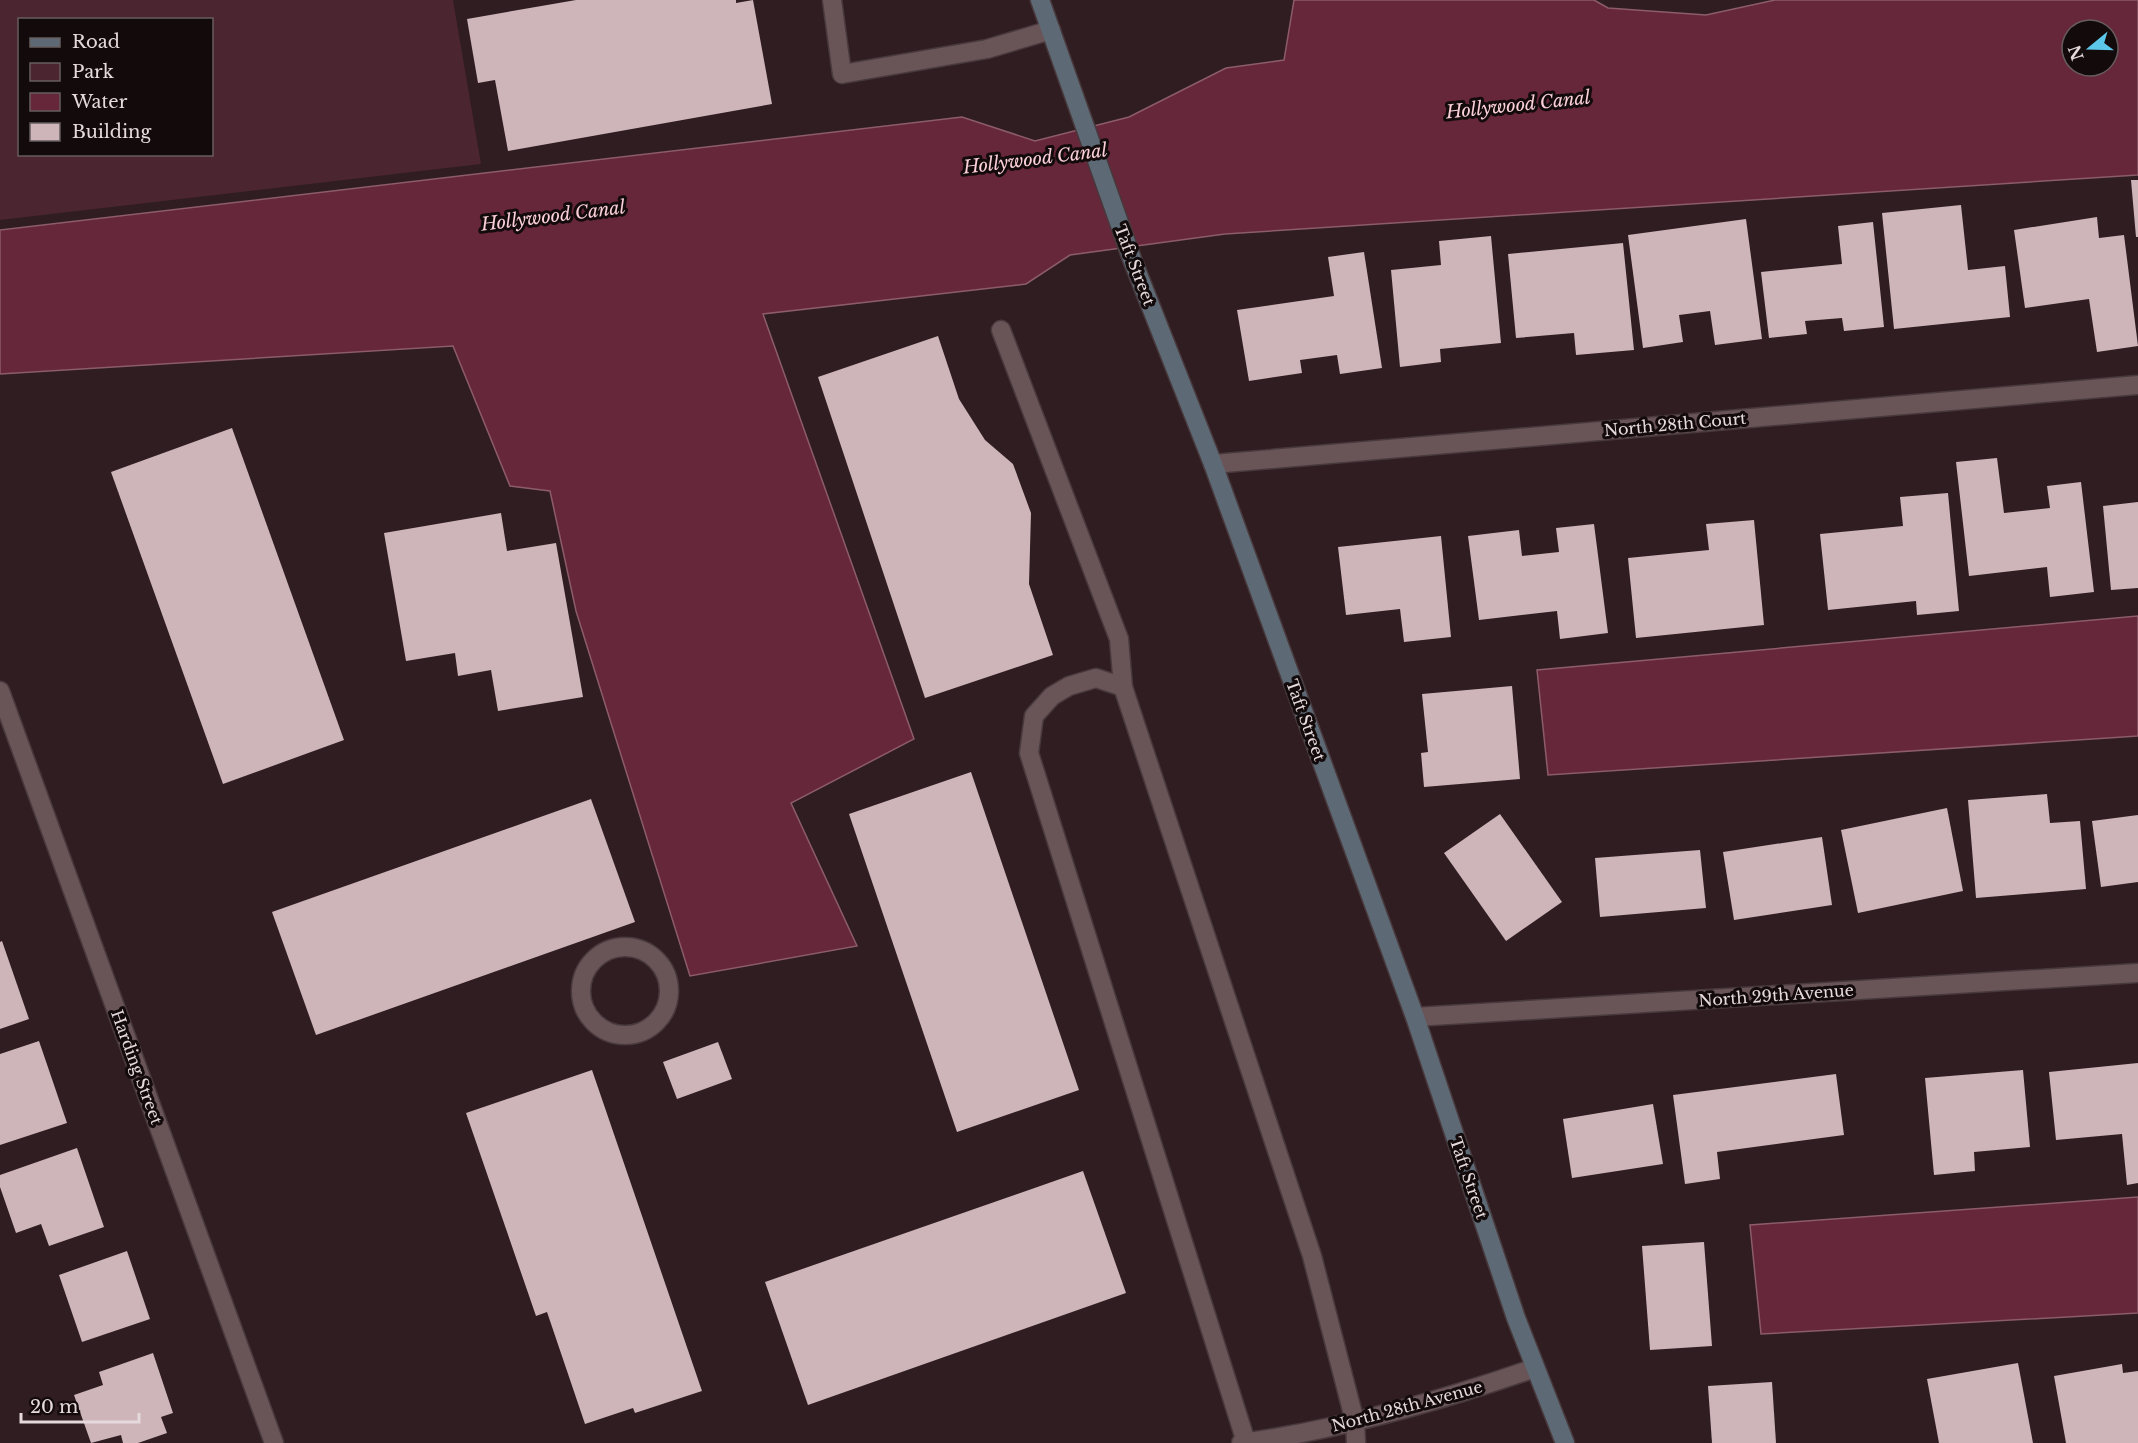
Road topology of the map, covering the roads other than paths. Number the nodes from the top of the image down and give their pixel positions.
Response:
1 (832, 0) edge
2 (1040, 0) edge
3 (1051, 30) junction
4 (1001, 330) dead end
5 (2138, 385) edge
6 (1213, 464) junction
7 (1123, 687) junction
8 (0, 691) edge
9 (2138, 973) edge
10 (1415, 1017) junction
11 (634, 1034) joint
12 (1535, 1368) junction
13 (1355, 1422) junction
14 (1246, 1442) edge
15 (274, 1443) edge
16 (1241, 1443) edge
17 (1356, 1443) edge
18 (1565, 1443) edge

1 - 3 street
2 - 3 street, Taft Street
3 - 6 street, Taft Street
4 - 7 street
5 - 6 street, North 28th Court
6 - 10 street, Taft Street
7 - 13 street
7 - 14 street
8 - 15 street, Harding Street
9 - 10 street, North 29th Avenue
10 - 12 street, Taft Street
11 - 11 street
12 - 13 street, North 28th Avenue
12 - 18 street, Taft Street
13 - 14 street, North 28th Avenue
13 - 17 street
14 - 16 street, North 28th Avenue

